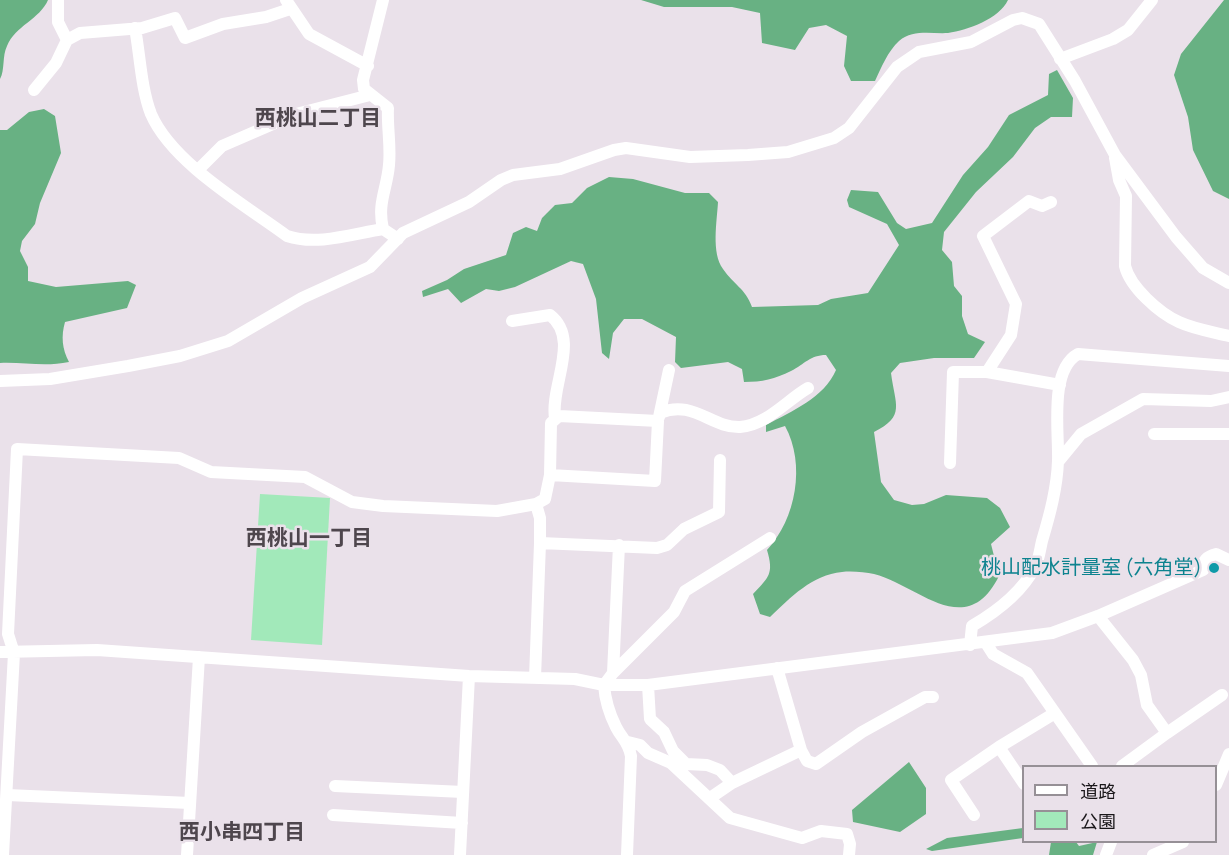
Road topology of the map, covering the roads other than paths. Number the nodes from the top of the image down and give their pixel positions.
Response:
1 (58, 0) edge
2 (383, 0) edge
3 (1152, 0) edge
4 (288, 5) edge
5 (135, 28) junction
6 (67, 40) junction
7 (1060, 59) junction
8 (368, 66) junction
9 (363, 80) junction
10 (34, 90) dead end
11 (370, 95) junction
12 (327, 107) junction
13 (1115, 155) junction
14 (198, 170) junction
15 (1051, 202) dead end
16 (383, 229) junction
17 (398, 239) junction
18 (1229, 283) edge
19 (512, 321) dead end
20 (1229, 336) edge
21 (1229, 366) edge
22 (669, 370) dead end
23 (987, 372) junction
24 (0, 381) edge
25 (1060, 385) junction
26 (808, 388) dead end
27 (1229, 397) edge
28 (659, 417) junction
29 (555, 418) junction
30 (1154, 434) dead end
31 (1229, 434) edge
32 (720, 460) dead end
33 (1058, 462) junction
34 (950, 463) dead end
35 (550, 476) junction
36 (536, 504) junction
37 (5, 538) edge
38 (770, 538) dead end
39 (540, 543) junction
40 (619, 545) junction
41 (1229, 560) edge
42 (1098, 616) junction
43 (986, 643) junction
44 (970, 645) junction
45 (0, 652) edge
46 (14, 653) junction
47 (200, 657) junction
48 (777, 668) junction
49 (613, 673) junction
50 (468, 675) junction
51 (535, 678) junction
52 (604, 685) junction
53 (648, 685) junction
54 (1222, 695) dead end
55 (933, 696) dead end
56 (1055, 712) junction
57 (1167, 733) junction
58 (628, 742) junction
59 (999, 747) junction
60 (801, 750) junction
61 (1229, 754) edge
62 (1091, 765) edge
63 (1123, 765) edge
64 (1217, 781) edge
65 (1022, 782) edge
66 (732, 783) junction
67 (335, 786) dead end
68 (463, 792) junction
69 (6, 795) junction
70 (710, 798) junction
71 (190, 803) junction
72 (974, 814) dead end
73 (333, 815) dead end
74 (462, 823) junction
75 (1181, 843) edge
76 (1167, 852) edge
77 (3, 855) edge
78 (187, 855) edge
79 (460, 855) edge
80 (627, 855) edge
81 (849, 855) edge
82 (1153, 855) edge

1 - 6 street
2 - 8 street
3 - 7 street
4 - 5 street
4 - 8 street
5 - 6 street
5 - 14 street
6 - 10 street
7 - 13 street
7 - 17 street
8 - 9 street
9 - 11 street
9 - 12 street
11 - 12 street
11 - 16 street
12 - 14 street
13 - 18 street
13 - 20 street
14 - 16 street
15 - 23 street
16 - 17 street
17 - 24 street
19 - 29 street
21 - 25 street
22 - 28 street
23 - 25 street
23 - 34 street
25 - 33 street
26 - 28 street
27 - 33 street
28 - 29 street
28 - 35 street
29 - 35 street
30 - 31 street
32 - 40 street
33 - 44 street
35 - 36 street
36 - 37 street
36 - 39 street
37 - 46 street
38 - 49 street
39 - 40 street
39 - 51 street
40 - 49 street
41 - 42 street
42 - 43 street
42 - 57 street
43 - 44 street
43 - 56 street
44 - 48 street
45 - 46 street
46 - 47 street
46 - 69 street
47 - 50 street
47 - 71 street
48 - 53 street
48 - 60 street
49 - 52 street
50 - 51 street
50 - 68 street
51 - 52 street
52 - 53 street
52 - 58 street
53 - 66 street
54 - 57 street
55 - 60 street
56 - 59 street
56 - 62 street
57 - 63 street
58 - 70 street
58 - 80 street
59 - 65 street
59 - 72 street
60 - 66 street
61 - 64 street
66 - 70 street
67 - 68 street
68 - 74 street
69 - 71 street
69 - 77 street
70 - 81 street
71 - 78 street
73 - 74 street
74 - 79 street
75 - 76 street
76 - 82 street

